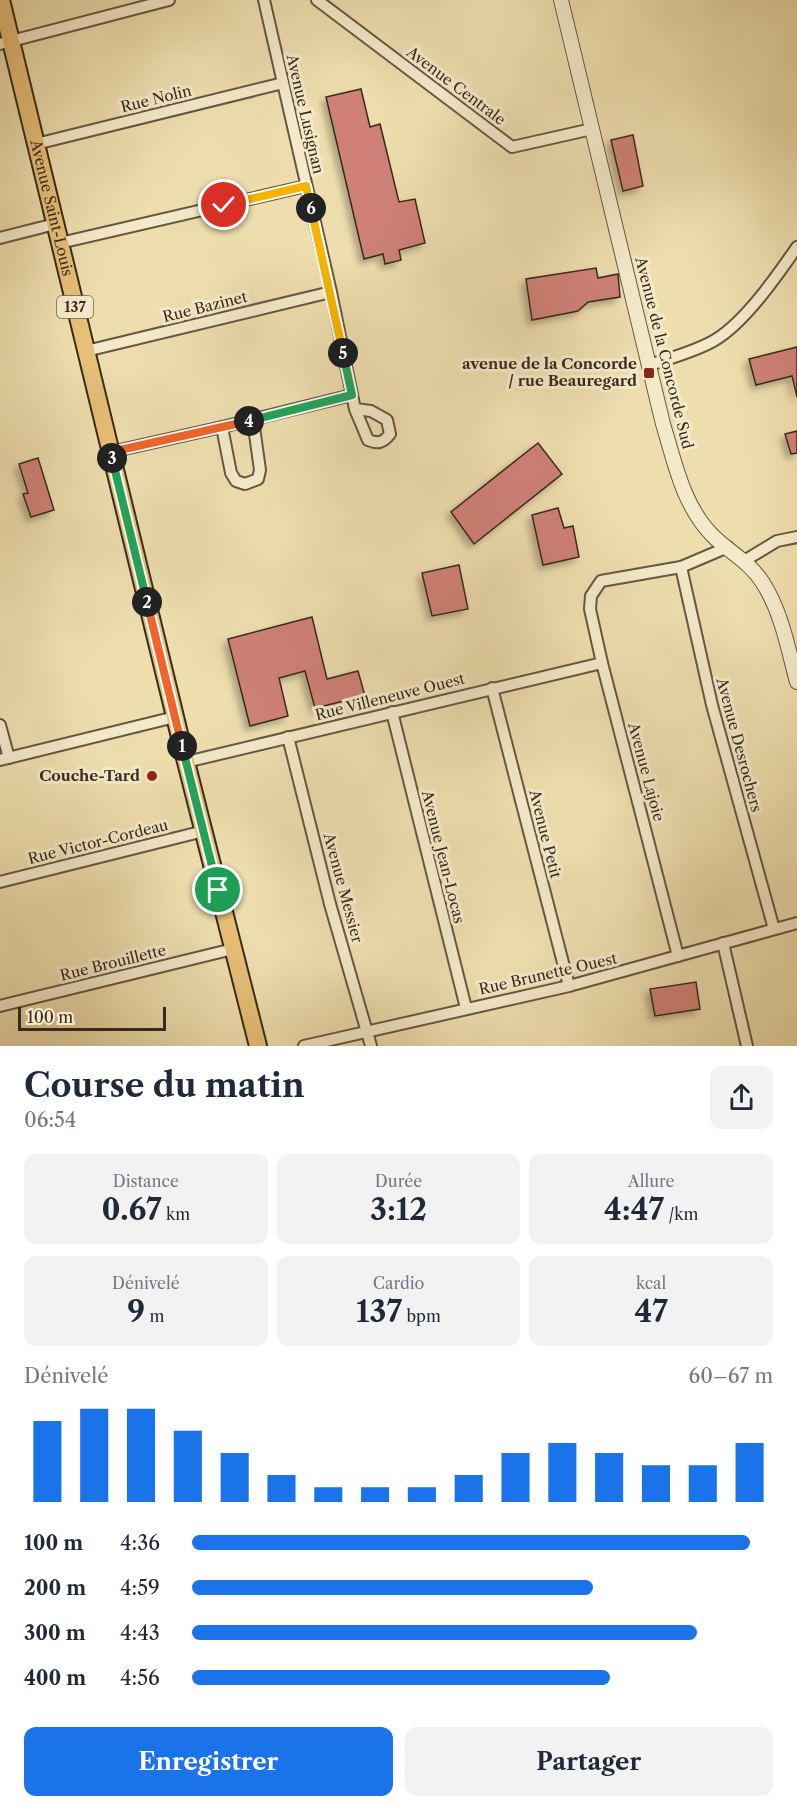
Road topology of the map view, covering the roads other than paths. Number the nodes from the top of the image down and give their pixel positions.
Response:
1 (1, 0) edge
2 (169, 0) edge
3 (264, 0) edge
4 (317, 0) edge
5 (561, 0) edge
6 (5, 43) edge
7 (283, 83) junction
8 (592, 129) junction
9 (36, 144) junction
10 (306, 186) junction
11 (55, 224) junction
12 (0, 238) edge
13 (60, 243) junction
14 (797, 247) edge
15 (331, 292) junction
16 (86, 351) junction
17 (650, 365) junction
18 (352, 395) junction
19 (355, 409) dead end
20 (253, 420) junction
21 (222, 427) junction
22 (111, 452) junction
23 (797, 537) edge
24 (728, 547) junction
25 (744, 561) junction
26 (681, 567) junction
27 (602, 663) junction
28 (797, 682) edge
29 (492, 688) junction
30 (392, 712) junction
31 (175, 717) junction
32 (0, 725) edge
33 (288, 738) junction
34 (4, 759) edge
35 (186, 762) junction
36 (204, 831) junction
37 (0, 882) edge
38 (797, 924) edge
39 (774, 929) junction
40 (723, 943) junction
41 (233, 949) junction
42 (678, 956) junction
43 (569, 986) junction
44 (0, 1006) edge
45 (466, 1008) junction
46 (367, 1031) junction
47 (258, 1046) edge
48 (304, 1046) edge
49 (371, 1046) edge
50 (747, 1046) edge

1 - 6 main road, Avenue Saint-Louis / 137
2 - 6 street
3 - 7 street, Avenue Lusignan
4 - 8 street, Avenue Centrale
5 - 8 street, Avenue de la Concorde Sud
6 - 9 main road, Avenue Saint-Louis / 137
7 - 9 street, Rue Nolin
7 - 10 street, Avenue Lusignan
8 - 17 street, Avenue de la Concorde Sud
9 - 11 main road, Avenue Saint-Louis / 137
10 - 13 street
10 - 15 street, Avenue Lusignan
11 - 12 street
11 - 13 main road, Avenue Saint-Louis / 137
13 - 16 main road, Avenue Saint-Louis / 137
14 - 17 street
15 - 16 street, Rue Bazinet
15 - 18 street, Avenue Lusignan
16 - 22 main road, Avenue Saint-Louis / 137
17 - 24 street, Avenue de la Concorde Sud
18 - 19 street, Avenue Lusignan
18 - 20 street
20 - 21 street
20 - 21 street
21 - 22 street
22 - 31 main road, Avenue Saint-Louis / 137
23 - 25 street
24 - 25 street, Avenue de la Concorde Sud
24 - 26 street
25 - 28 street, Avenue de la Concorde Sud
26 - 27 street, Avenue Lajoie
26 - 39 street, Avenue Desrochers
27 - 29 street, Rue Villeneuve Ouest
27 - 42 street, Avenue Lajoie
29 - 30 street, Rue Villeneuve Ouest
29 - 43 street, Avenue Petit
30 - 33 street, Rue Villeneuve Ouest
30 - 45 street, Avenue Jean-Locas
31 - 34 street
31 - 35 main road, Avenue Saint-Louis / 137
32 - 34 street
33 - 35 street, Rue Villeneuve Ouest
33 - 46 street, Avenue Messier
35 - 36 main road, Avenue Saint-Louis / 137
36 - 37 street, Rue Victor-Cordeau
36 - 41 main road, Avenue Saint-Louis / 137
38 - 39 street, Rue Brunette Ouest
39 - 40 street, Rue Brunette Ouest
40 - 42 street, Rue Brunette Ouest
40 - 50 street
41 - 44 street, Rue Brouillette
41 - 47 main road, Avenue Saint-Louis / 137
42 - 43 street, Rue Brunette Ouest
43 - 45 street, Rue Brunette Ouest
45 - 46 street, Rue Brunette Ouest
46 - 48 street, Rue Brunette Ouest
46 - 49 street, Avenue Messier

